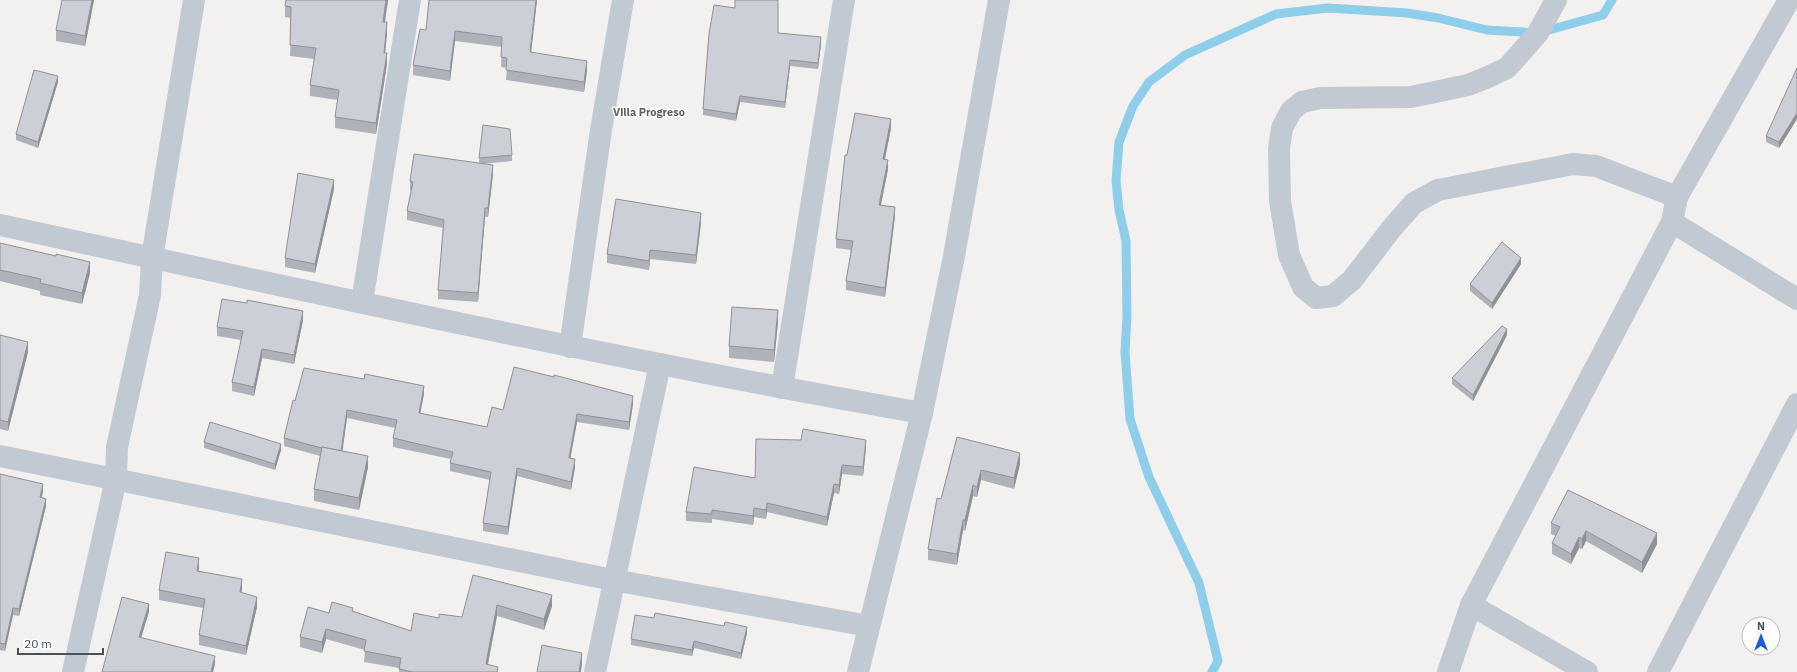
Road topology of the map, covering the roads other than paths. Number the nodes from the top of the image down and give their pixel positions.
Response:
1 (194, 0) edge
2 (410, 0) edge
3 (623, 0) edge
4 (844, 0) edge
5 (999, 0) edge
6 (1556, 0) edge
7 (1789, 0) edge
8 (1677, 197) junction
9 (1672, 222) junction
10 (0, 225) edge
11 (152, 258) junction
12 (1797, 299) edge
13 (362, 302) junction
14 (570, 347) junction
15 (660, 364) junction
16 (782, 388) junction
17 (1797, 404) edge
18 (922, 413) junction
19 (0, 456) edge
20 (116, 478) junction
21 (613, 580) junction
22 (1471, 605) junction
23 (869, 626) junction
24 (73, 672) edge
25 (595, 672) edge
26 (858, 672) edge
27 (1448, 672) edge
28 (1587, 672) edge
29 (1658, 672) edge

1 - 11 street
2 - 13 street
3 - 14 street
4 - 16 street
5 - 18 street
6 - 8 street
7 - 8 street
8 - 9 street
9 - 12 street
9 - 22 street
10 - 11 street
11 - 13 street
11 - 20 street
13 - 14 street
14 - 15 street
15 - 16 street
15 - 21 street
16 - 18 street
17 - 29 street
18 - 23 street
19 - 20 street
20 - 21 street
20 - 24 street
21 - 23 street
21 - 25 street
22 - 27 street
22 - 28 street
23 - 26 street

